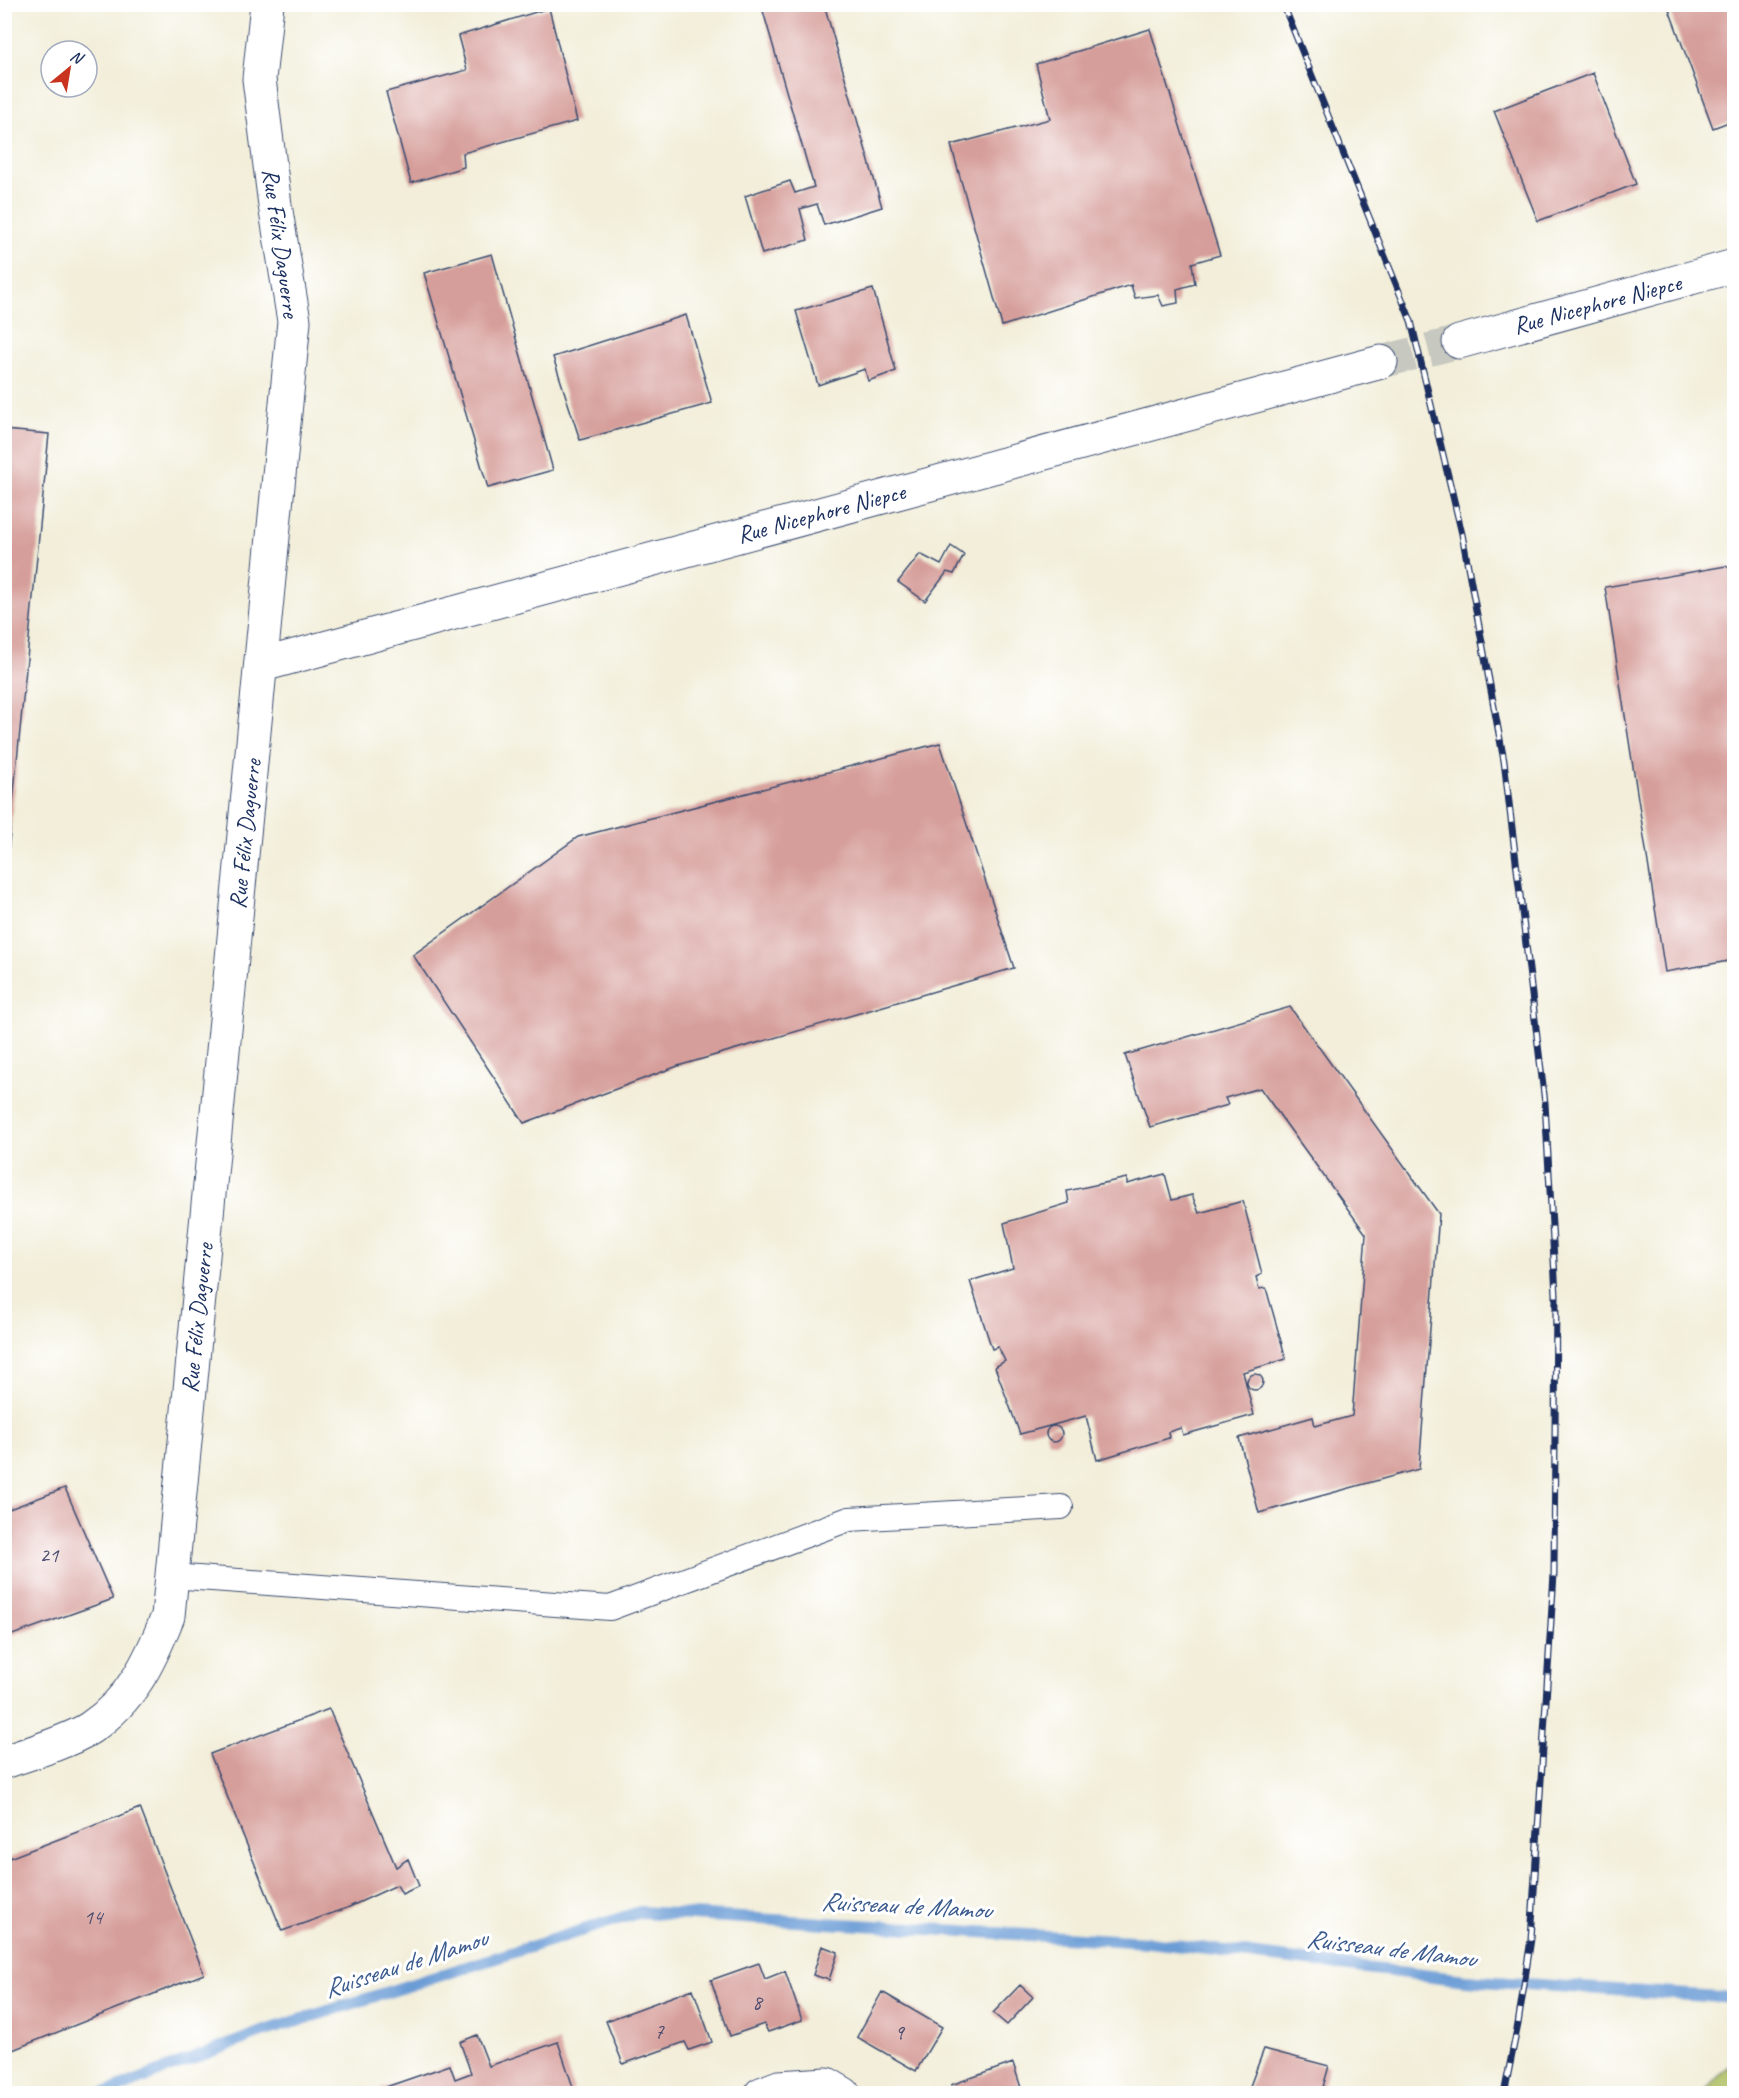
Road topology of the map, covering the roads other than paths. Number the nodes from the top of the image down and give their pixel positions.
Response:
1 (267, 4) edge
2 (1734, 266) edge
3 (1459, 342) tunnel mouth
4 (1381, 362) tunnel mouth
5 (262, 665) junction
6 (1060, 1507) dead end
7 (171, 1576) junction
8 (4, 1762) edge
9 (774, 2092) edge
10 (844, 2094) edge

1 - 5 street, Rue Félix Daguerre
2 - 3 street, Rue Nicephore Niepce
4 - 5 street, Rue Nicephore Niepce
5 - 7 street, Rue Félix Daguerre
6 - 7 lane
7 - 8 street, Rue Félix Daguerre
9 - 10 street

